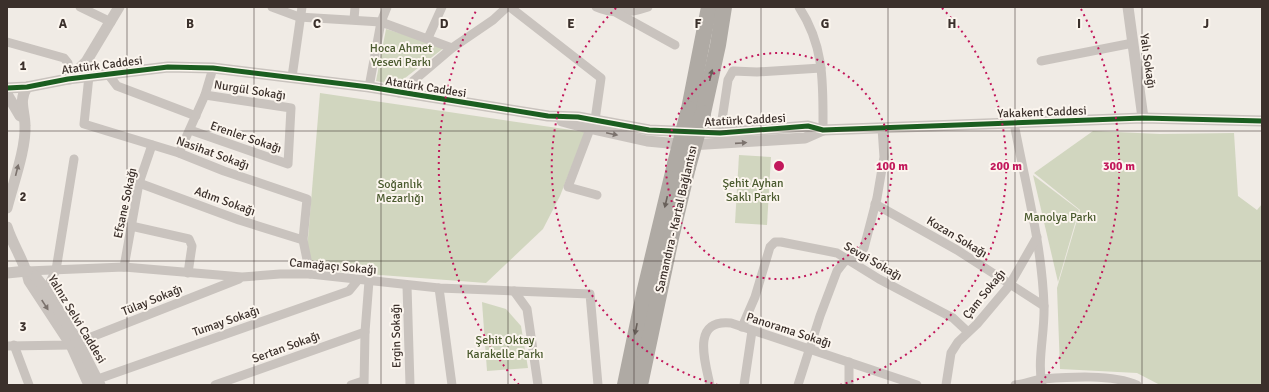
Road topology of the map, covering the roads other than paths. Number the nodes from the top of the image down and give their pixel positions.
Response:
1 (80, 7) edge
2 (119, 7) edge
3 (272, 7) edge
4 (302, 7) edge
5 (356, 7) edge
6 (387, 7) edge
7 (442, 7) edge
8 (509, 7) edge
9 (596, 7) edge
10 (709, 7) edge
11 (724, 7) edge
12 (799, 7) edge
13 (1128, 7) edge
14 (644, 8) edge
15 (617, 13) junction
16 (299, 17) junction
17 (354, 20) junction
18 (111, 22) junction
19 (381, 22) junction
20 (428, 38) junction
21 (7, 42) edge
22 (1133, 43) junction
23 (675, 45) dead end
24 (452, 48) junction
25 (91, 55) junction
26 (1041, 61) dead end
27 (213, 68) junction
28 (821, 68) junction
29 (98, 75) junction
30 (292, 77) junction
31 (68, 79) junction
32 (26, 87) junction
33 (369, 87) junction
34 (7, 88) edge
35 (399, 93) junction
36 (7, 94) edge
37 (205, 95) junction
38 (291, 108) joint
39 (696, 111) junction
40 (196, 116) junction
41 (1143, 118) junction
42 (1262, 121) edge
43 (1014, 123) junction
44 (593, 125) junction
45 (25, 126) junction
46 (882, 128) junction
47 (190, 130) junction
48 (823, 130) junction
49 (720, 133) junction
50 (152, 145) junction
51 (179, 153) junction
52 (74, 160) dead end
53 (681, 166) junction
54 (139, 183) junction
55 (597, 195) dead end
56 (876, 204) junction
57 (7, 208) edge
58 (131, 226) junction
59 (7, 227) edge
60 (1036, 237) junction
61 (303, 240) junction
62 (848, 259) junction
63 (124, 267) junction
64 (56, 270) junction
65 (27, 271) junction
66 (7, 273) edge
67 (188, 273) junction
68 (310, 274) junction
69 (242, 277) junction
70 (358, 280) junction
71 (369, 281) junction
72 (1011, 283) junction
73 (407, 286) junction
74 (439, 288) junction
75 (46, 290) junction
76 (514, 291) junction
77 (1044, 306) junction
78 (742, 327) junction
79 (752, 330) junction
80 (365, 332) junction
81 (968, 332) junction
82 (75, 344) junction
83 (10, 346) edge
84 (809, 349) junction
85 (849, 362) junction
86 (901, 382) edge
87 (1042, 382) edge
88 (96, 383) edge
89 (363, 383) edge
90 (29, 385) edge
91 (215, 385) edge
92 (351, 385) edge
93 (410, 385) edge
94 (452, 385) edge
95 (538, 385) edge
96 (598, 385) edge
97 (625, 385) edge
98 (640, 385) edge
99 (710, 385) edge
100 (744, 385) edge
101 (798, 385) edge
102 (849, 385) edge
103 (917, 385) edge
104 (946, 385) edge
105 (1015, 385) edge
106 (1137, 385) edge

1 - 18 street
2 - 18 street
3 - 16 street
4 - 16 street
5 - 17 street
6 - 19 street
7 - 20 street
8 - 24 street
8 - 44 street
9 - 15 street
10 - 39 highway, Samandıra - Kartal Bağlantısı
39 -> 11 highway, Samandıra - Kartal Bağlantısı
12 - 28 street
13 - 22 street, Yalı Sokağı
14 - 15 street
15 - 23 street
16 - 17 street
16 - 30 street
17 - 19 street
18 - 25 street
19 - 20 street
19 - 33 street
20 - 24 street
21 - 31 street
22 - 26 street
22 - 41 street, Yalı Sokağı
24 - 35 street
25 - 29 street
25 - 31 street
27 - 29 street, Atatürk Caddesi
27 - 30 street, Atatürk Caddesi
27 - 37 street
28 - 48 street
28 - 49 street
29 - 31 street, Atatürk Caddesi
29 - 40 street
29 - 50 street, Nasihat Sokağı
30 - 33 street, Atatürk Caddesi
31 - 32 street, Atatürk Caddesi
32 - 34 street, Atatürk Caddesi
32 - 36 street, Atatürk Caddesi
32 - 45 street
33 - 35 street, Atatürk Caddesi
35 - 44 street, Atatürk Caddesi
36 - 45 street
37 - 38 street, Nurgül Sokağı
37 - 40 street
38 - 47 street, Erenler Sokağı
39 - 53 highway, Samandıra - Kartal Bağlantısı, bridge
40 - 47 street
41 - 42 street, Yakakent Caddesi
41 - 43 street, Yakakent Caddesi
43 - 46 street, Yakakent Caddesi
43 - 60 street
44 -> 48 street, Atatürk Caddesi
44 - 49 street, Atatürk Caddesi
44 - 55 street
57 -> 45 street
46 - 48 street, Yakakent Caddesi
46 - 56 street
47 - 51 street
48 - 49 street, Atatürk Caddesi
50 - 51 street, Nasihat Sokağı
50 - 54 street, Efsane Sokağı
51 - 61 street, Nasihat Sokağı
52 - 64 street
53 -> 97 highway, Samandıra - Kartal Bağlantısı
53 - 98 highway, Samandıra - Kartal Bağlantısı
54 - 58 street, Efsane Sokağı
54 - 61 street, Adım Sokağı
56 - 62 street
56 - 72 street, Kozan Sokağı
58 - 63 street, Efsane Sokağı
58 - 67 street
59 - 65 street, Yalnız Selvi Caddesi
60 - 72 street, Çam Sokağı
60 - 77 street
61 - 68 street, Nasihat Sokağı
62 - 78 street, Sevgi Sokağı
62 - 81 street, Sevgi Sokağı
62 - 84 street
63 - 64 street, Camağaçı Sokağı
63 - 67 street, Camağaçı Sokağı
64 - 65 street, Camağaçı Sokağı
64 - 75 street
65 - 66 street
65 - 75 street, Yalnız Selvi Caddesi
65 -> 82 street, Yalnız Selvi Caddesi
67 - 69 street, Camağaçı Sokağı
68 - 69 street, Camağaçı Sokağı
68 - 70 street, Camağaçı Sokağı
69 - 82 street, Tülay Sokağı
70 - 71 street, Camağaçı Sokağı
70 - 88 street, Tumay Sokağı
71 - 73 street, Camağaçı Sokağı
71 - 80 street
72 - 77 street, Kozan Sokağı
72 - 81 street, Çam Sokağı
73 - 74 street, Camağaçı Sokağı
73 - 93 street, Ergin Sokağı
74 - 76 street, Camağaçı Sokağı
74 - 94 street
75 - 82 street, Yalnız Selvi Caddesi
76 - 95 street
76 - 96 street, Camağaçı Sokağı
77 - 87 street
78 - 79 street, Panorama Sokağı
78 - 99 street, Panorama Sokağı
79 - 84 street, Panorama Sokağı
79 - 100 street
80 - 89 street
80 - 91 street, Sertan Sokağı
81 - 104 street, Çam Sokağı
82 - 83 street
82 - 88 street, Yalnız Selvi Caddesi
83 - 90 street
84 - 85 street, Panorama Sokağı
84 - 101 street
85 - 86 street, Panorama Sokağı
85 - 102 street
86 - 103 street, Panorama Sokağı
87 - 105 street
87 - 106 street
89 - 92 street

